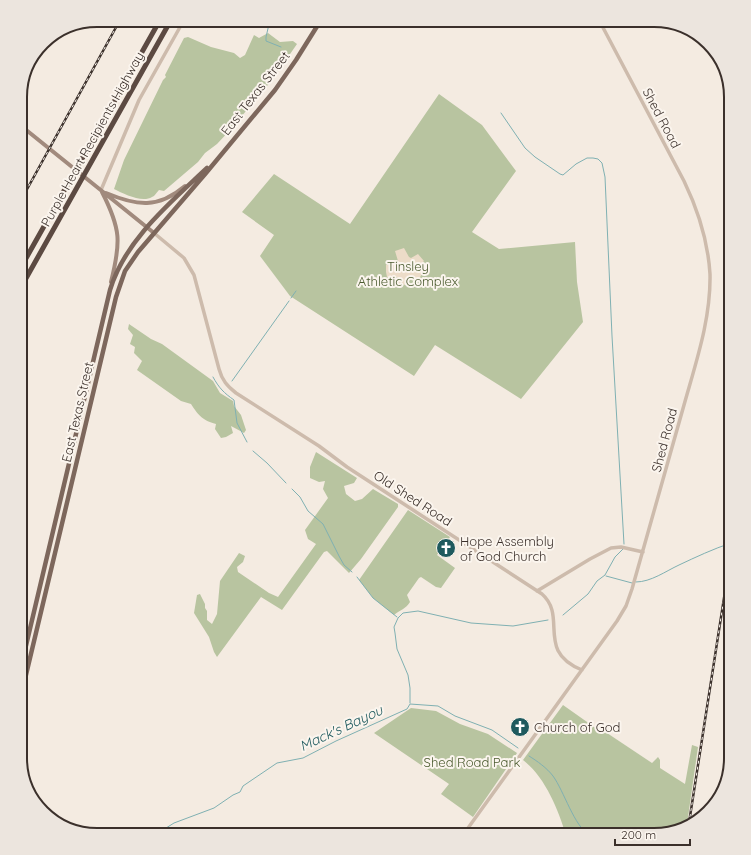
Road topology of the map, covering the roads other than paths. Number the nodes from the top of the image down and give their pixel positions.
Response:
1 (155, 27) edge
2 (167, 27) edge
3 (180, 27) edge
4 (317, 27) edge
5 (603, 27) edge
6 (27, 131) edge
7 (217, 159) junction
8 (206, 169) junction
9 (100, 190) junction
10 (147, 228) junction
11 (154, 233) junction
12 (27, 256) edge
13 (27, 276) edge
14 (110, 290) junction
15 (643, 552) junction
16 (537, 591) junction
17 (27, 641) edge
18 (582, 670) junction
19 (27, 671) edge
20 (468, 828) edge

1 - 12 highway, Purple Heart Recipients Highway
2 - 13 highway, Purple Heart Recipients Highway
3 - 9 street
4 - 7 main road, East Texas Street
5 - 15 street, Shed Road
6 - 9 main road
7 - 8 main road, East Texas Street
7 - 11 main road, East Texas Street
8 - 9 main road
8 - 10 main road, East Texas Street
9 - 10 main road
9 - 14 main road
10 - 11 main road
10 - 14 main road, East Texas Street
11 - 16 street, Old Shed Road
11 - 19 main road, East Texas Street
14 - 17 main road, East Texas Street
15 - 16 street
15 - 18 street, Shed Road
16 - 18 street, Old Shed Road
18 - 20 street, Shed Road

